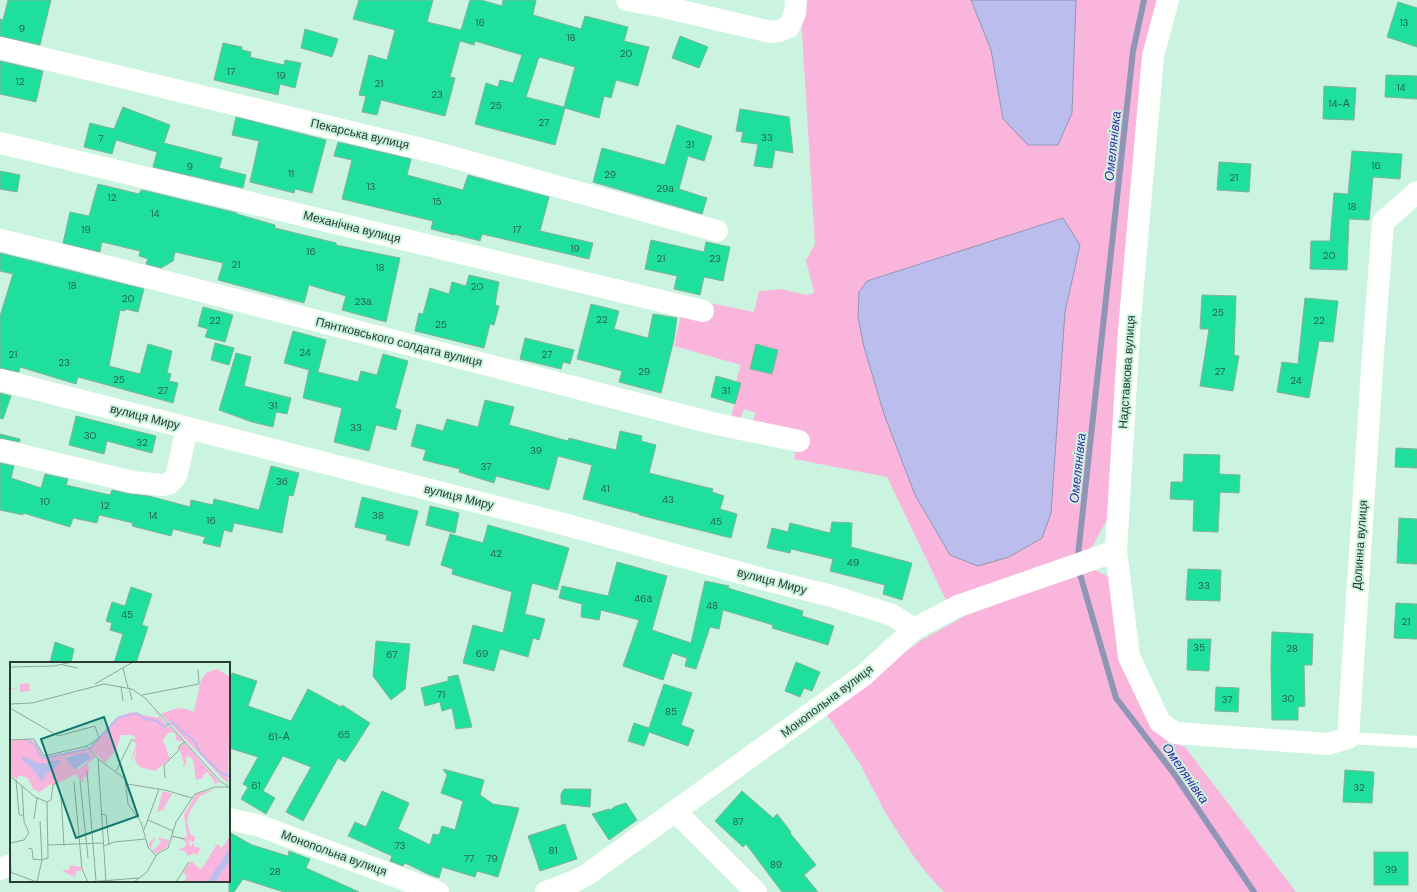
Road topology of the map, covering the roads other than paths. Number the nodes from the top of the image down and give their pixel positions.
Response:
1 (627, 0) edge
2 (796, 0) edge
3 (1168, 0) edge
4 (0, 48) edge
5 (0, 142) edge
6 (1417, 192) edge
7 (717, 231) dead end
8 (0, 240) edge
9 (703, 311) dead end
10 (0, 380) edge
11 (187, 428) junction
12 (798, 441) dead end
13 (0, 450) edge
14 (1116, 551) junction
15 (914, 629) junction
16 (1348, 738) junction
17 (1417, 742) edge
18 (676, 812) junction
19 (230, 819) edge
20 (10, 865) edge
21 (0, 869) edge
22 (438, 892) edge
23 (546, 892) edge
24 (756, 892) edge

1 - 2 street
3 - 14 street, Надставкова вулиця
4 - 7 street, Пекарська вулиця
5 - 9 street, Механічна вулиця
6 - 16 street, Долинна вулиця
8 - 12 street, Пянтковського солдата вулиця
10 - 11 street, вулиця Миру
11 - 13 street
11 - 15 street, вулиця Миру
14 - 15 street, Монопольна вулиця
14 - 16 street, Надставкова вулиця
15 - 18 street, Монопольна вулиця
16 - 17 lane
18 - 23 street, Монопольна вулиця
18 - 24 street
19 - 22 street, Монопольна вулиця
20 - 21 street

